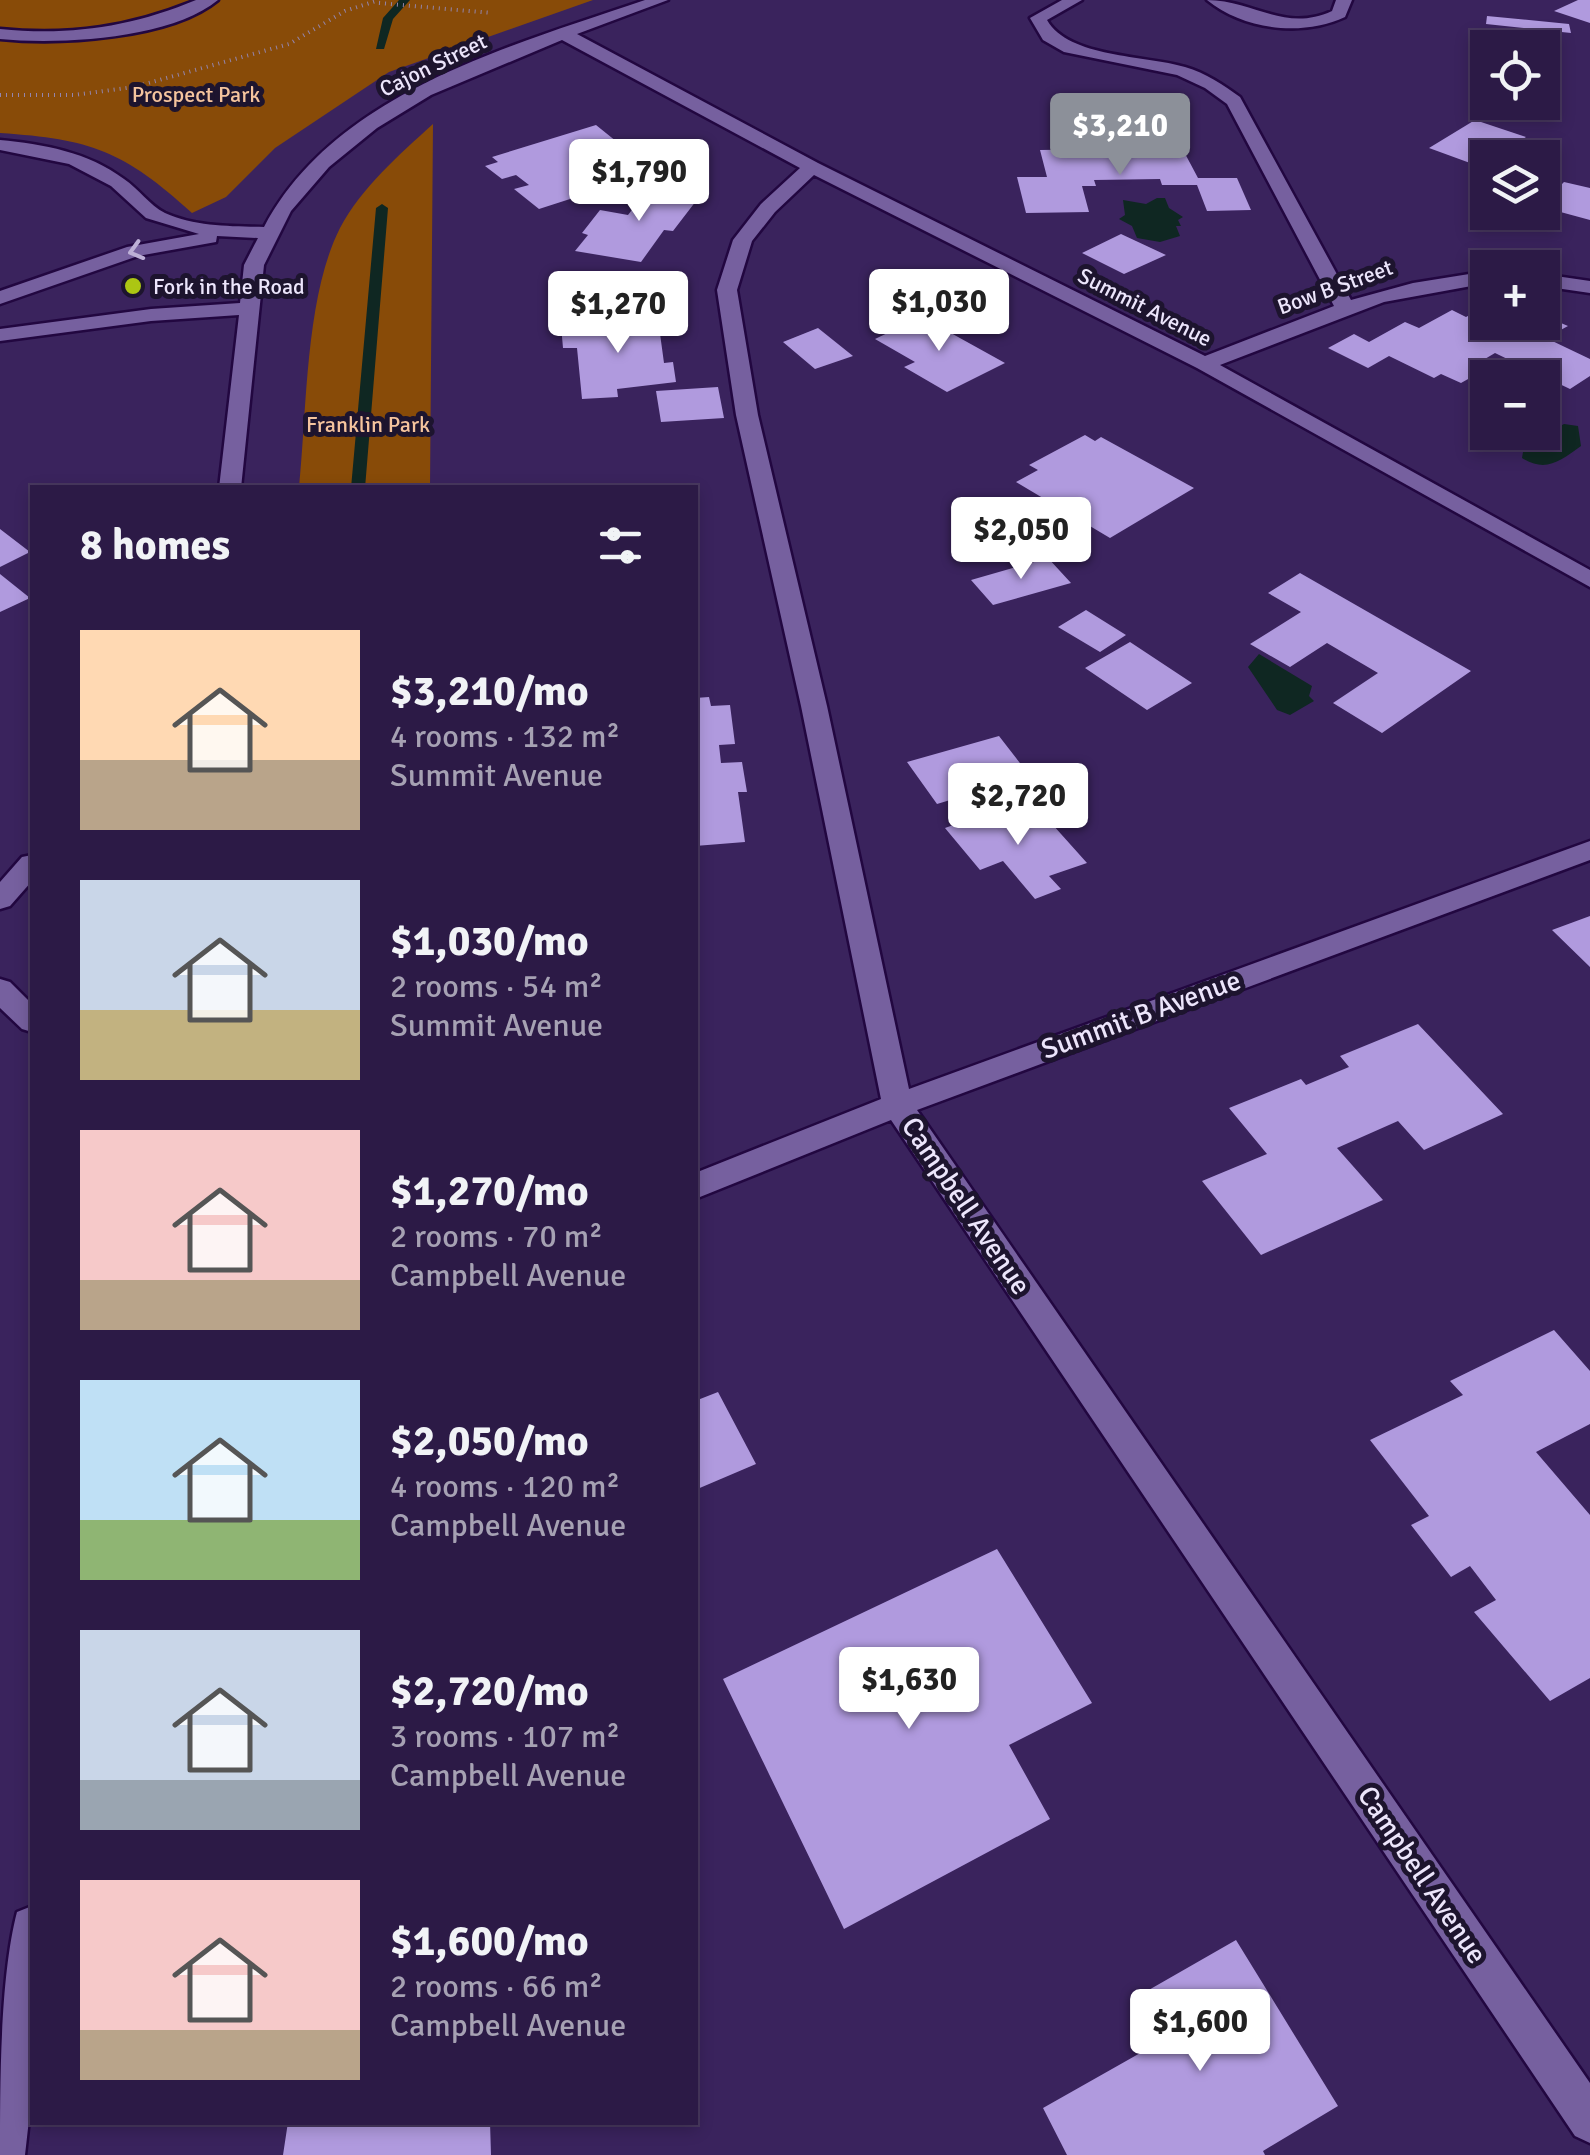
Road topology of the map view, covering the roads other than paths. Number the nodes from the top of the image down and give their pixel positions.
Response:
1 (210, 0) edge
2 (660, 0) edge
3 (1074, 0) edge
4 (1215, 0) edge
5 (1344, 0) edge
6 (0, 34) edge
7 (564, 34) junction
8 (0, 146) edge
9 (812, 167) junction
10 (266, 233) junction
11 (1470, 279) edge
12 (1560, 283) edge
13 (1590, 287) edge
14 (0, 298) edge
15 (1346, 307) junction
16 (247, 308) junction
17 (0, 335) edge
18 (1204, 364) junction
19 (230, 485) edge
20 (1590, 580) edge
21 (1590, 850) edge
22 (30, 866) edge
23 (0, 899) edge
24 (0, 990) edge
25 (30, 1019) edge
26 (897, 1105) junction
27 (698, 1185) edge
28 (30, 1942) edge
29 (1590, 2121) edge
30 (2, 2155) edge

1 - 6 street
2 - 7 street, Cajon Street
3 - 15 street
4 - 5 street
7 - 9 street, Summit Avenue
7 - 10 street, Cajon Street
8 - 10 street
9 - 18 street, Summit Avenue
9 - 26 street, Campbell Avenue
10 -> 14 street
10 - 16 street, Cajon Street
11 - 15 street, Bow B Street
12 - 13 street
15 - 18 street, Bow B Street
16 - 17 street
16 - 19 street, Cajon Street
18 - 20 street, Summit Avenue
21 - 26 street, Summit B Avenue
22 - 23 street
24 - 25 street
26 - 27 street, Summit B Avenue
26 - 29 street, Campbell Avenue
28 - 30 street

